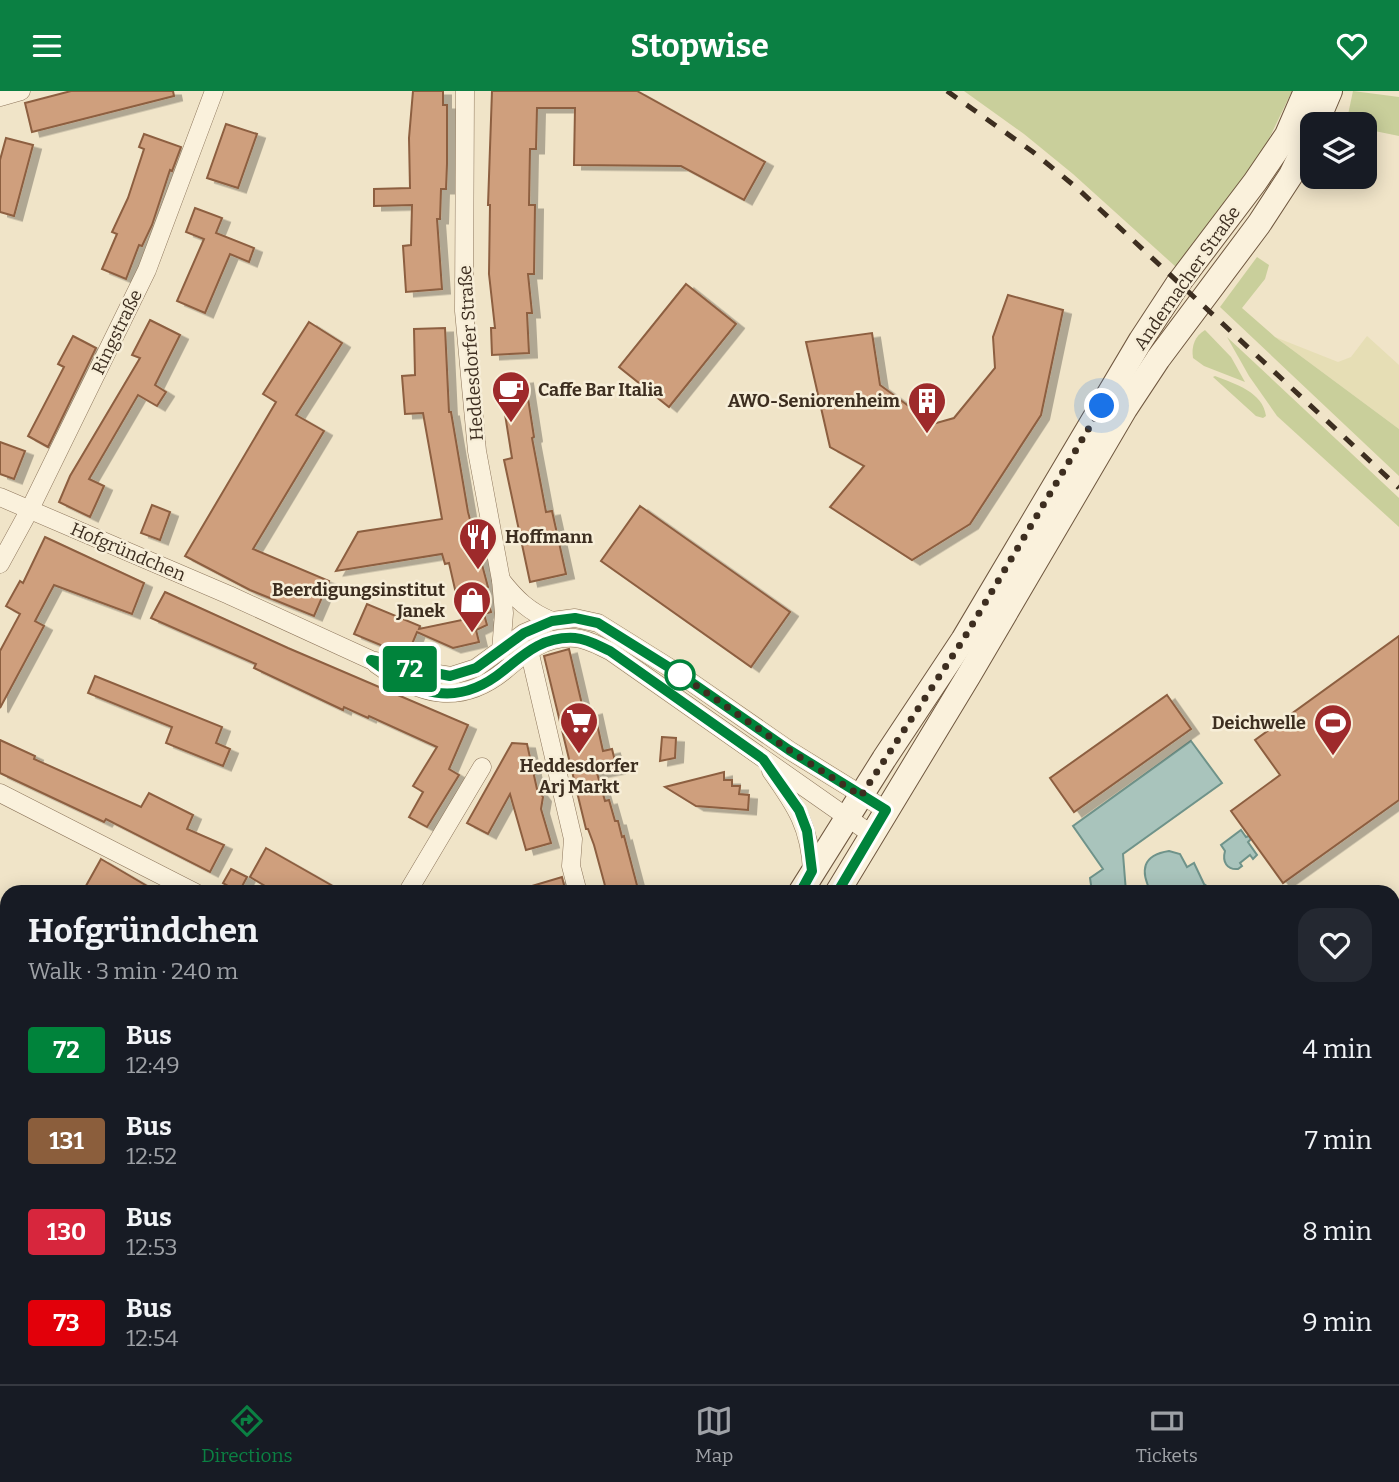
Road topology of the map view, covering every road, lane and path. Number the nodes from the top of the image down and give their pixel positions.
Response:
1 (21, 91) edge
2 (214, 91) edge
3 (464, 91) edge
4 (1306, 91) edge
5 (1330, 91) edge
6 (0, 97) edge
7 (1321, 112) edge
8 (1300, 157) edge
9 (0, 497) edge
10 (29, 511) junction
11 (0, 564) edge
12 (501, 580) junction
13 (504, 613) junction
14 (552, 621) junction
15 (527, 642) junction
16 (501, 651) junction
17 (371, 660) junction
18 (763, 759) junction
19 (482, 767) dead end
20 (0, 793) edge
21 (861, 796) junction
22 (886, 810) junction
23 (846, 818) junction
24 (871, 834) junction
25 (806, 882) edge
26 (180, 885) edge
27 (412, 885) edge
28 (576, 885) edge
29 (842, 885) edge

1 - 6 street
2 - 10 street, Ringstraße
3 - 12 street, Heddesdorfer Straße
4 - 21 street, Andernacher Straße
5 - 7 street
8 - 22 street, Andernacher Straße
9 - 10 street, Hofgründchen
10 - 11 street, Ringstraße
10 - 17 street, Hofgründchen
12 - 13 street, Heddesdorfer Straße
12 - 14 street
13 - 15 street
13 - 16 street, Heddesdorfer Straße
14 - 15 street, Hofgründchen
14 - 21 street, Hofgründchen
15 - 16 street, Hofgründchen
15 - 17 street, Hofgründchen
15 - 18 street, Hofgründchen
15 - 28 street
16 - 17 street, Hofgründchen
18 - 23 street, Hofgründchen
18 - 25 street
19 - 27 street
20 - 26 street
21 - 22 street, Hofgründchen
21 - 23 street, Andernacher Straße
22 - 24 street, Andernacher Straße
23 - 24 street, Hofgründchen
23 - 25 street, Andernacher Straße
24 - 29 street, Andernacher Straße

